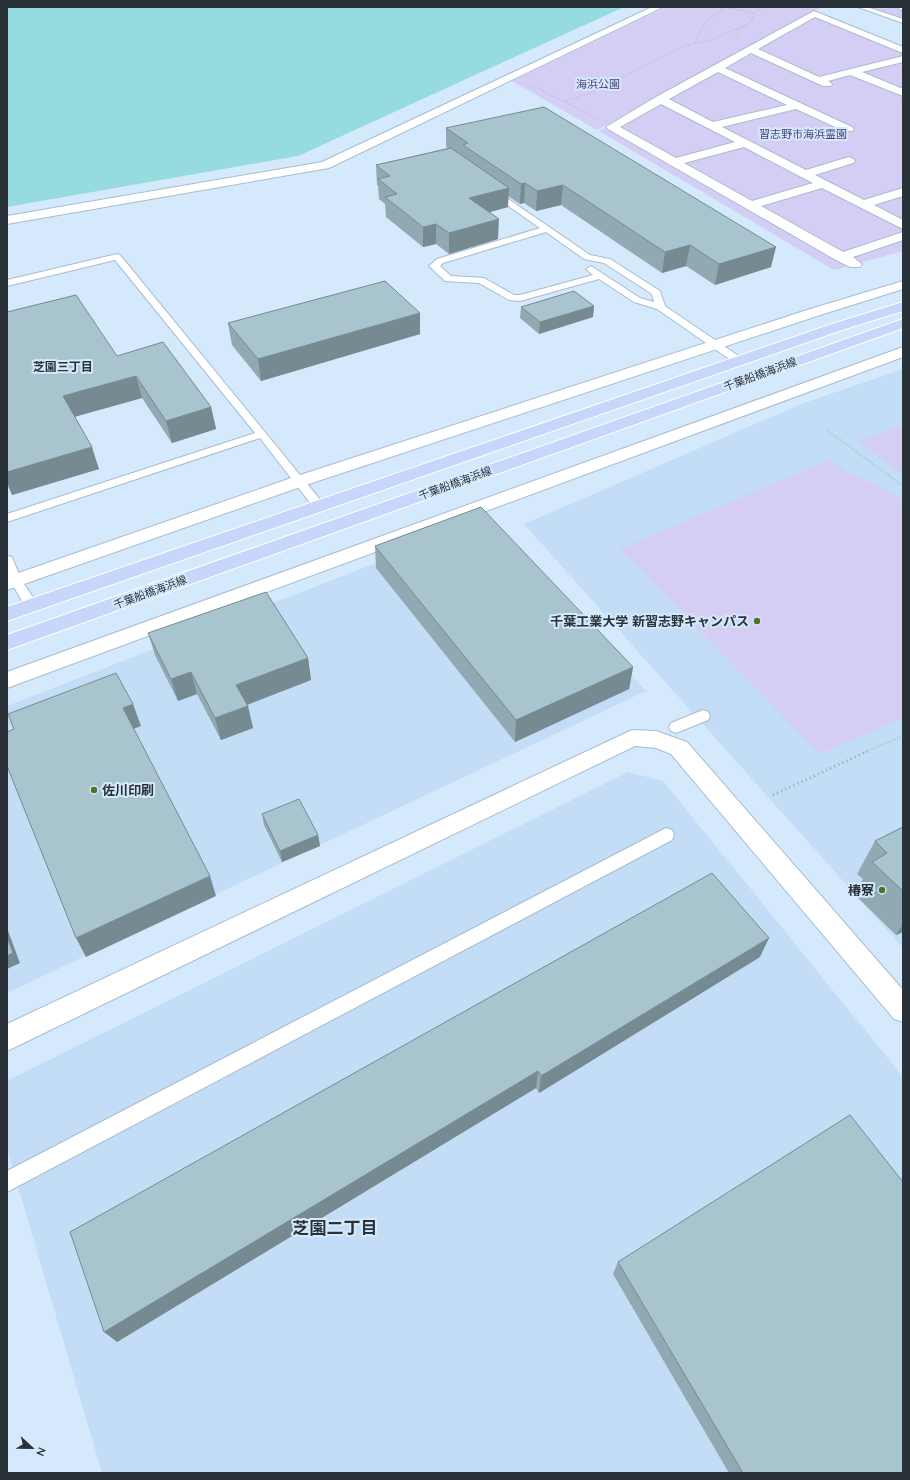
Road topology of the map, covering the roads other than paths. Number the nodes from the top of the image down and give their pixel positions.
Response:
1 (659, 7) edge
2 (861, 7) edge
3 (903, 21) edge
4 (750, 50) junction
5 (903, 50) edge
6 (903, 59) edge
7 (718, 68) junction
8 (852, 72) junction
9 (793, 93) dead end
10 (903, 93) edge
11 (780, 97) junction
12 (660, 99) junction
13 (798, 105) junction
14 (712, 126) junction
15 (848, 129) dead end
16 (745, 143) junction
17 (674, 162) junction
18 (849, 162) dead end
19 (805, 174) junction
20 (483, 184) edge
21 (823, 184) junction
22 (903, 192) edge
23 (863, 204) junction
24 (750, 205) junction
25 (7, 220) edge
26 (903, 225) edge
27 (547, 229) junction
28 (903, 236) edge
29 (841, 256) junction
30 (587, 257) junction
31 (855, 264) dead end
32 (599, 276) junction
33 (7, 283) edge
34 (903, 285) edge
35 (903, 306) edge
36 (660, 307) junction
37 (903, 323) edge
38 (715, 346) junction
39 (903, 352) edge
40 (739, 361) junction
41 (262, 434) junction
42 (300, 481) junction
43 (318, 506) junction
44 (7, 518) edge
45 (7, 560) edge
46 (12, 583) edge
47 (31, 605) junction
48 (7, 614) edge
49 (7, 643) edge
50 (7, 680) edge
51 (703, 716) dead end
52 (676, 727) dead end
53 (666, 835) dead end
54 (903, 1010) edge
55 (7, 1038) edge
56 (7, 1182) edge

1 - 25 street
2 - 3 lane
4 - 5 street
4 - 7 street
4 - 8 street
6 - 8 street
7 - 11 street
7 - 12 street
8 - 10 street
9 - 11 street
11 - 13 street
12 - 14 street
12 - 17 street
13 - 14 street
13 - 15 street
14 - 16 street
16 - 17 street
16 - 19 street
17 - 24 street
18 - 19 street
19 - 21 street
20 - 27 lane
21 - 23 street
21 - 24 street
22 - 23 street
23 - 26 street
24 - 29 street
27 - 30 lane
27 - 32 lane
28 - 29 street
29 - 31 street
30 - 32 lane
30 - 36 lane
32 - 36 lane
33 - 41 lane
34 - 38 street
35 - 40 main road, 千葉船橋海浜線
36 - 38 lane
37 - 49 main road, 千葉船橋海浜線
38 - 40 lane
38 - 42 street
39 - 50 street
40 - 43 main road, 千葉船橋海浜線
41 - 42 lane
41 - 44 lane
42 - 43 lane
42 - 46 street
43 - 47 main road, 千葉船橋海浜線
45 - 46 lane
46 - 47 lane
47 - 48 main road, 千葉船橋海浜線
51 - 52 lane
53 - 56 lane
54 - 55 street

